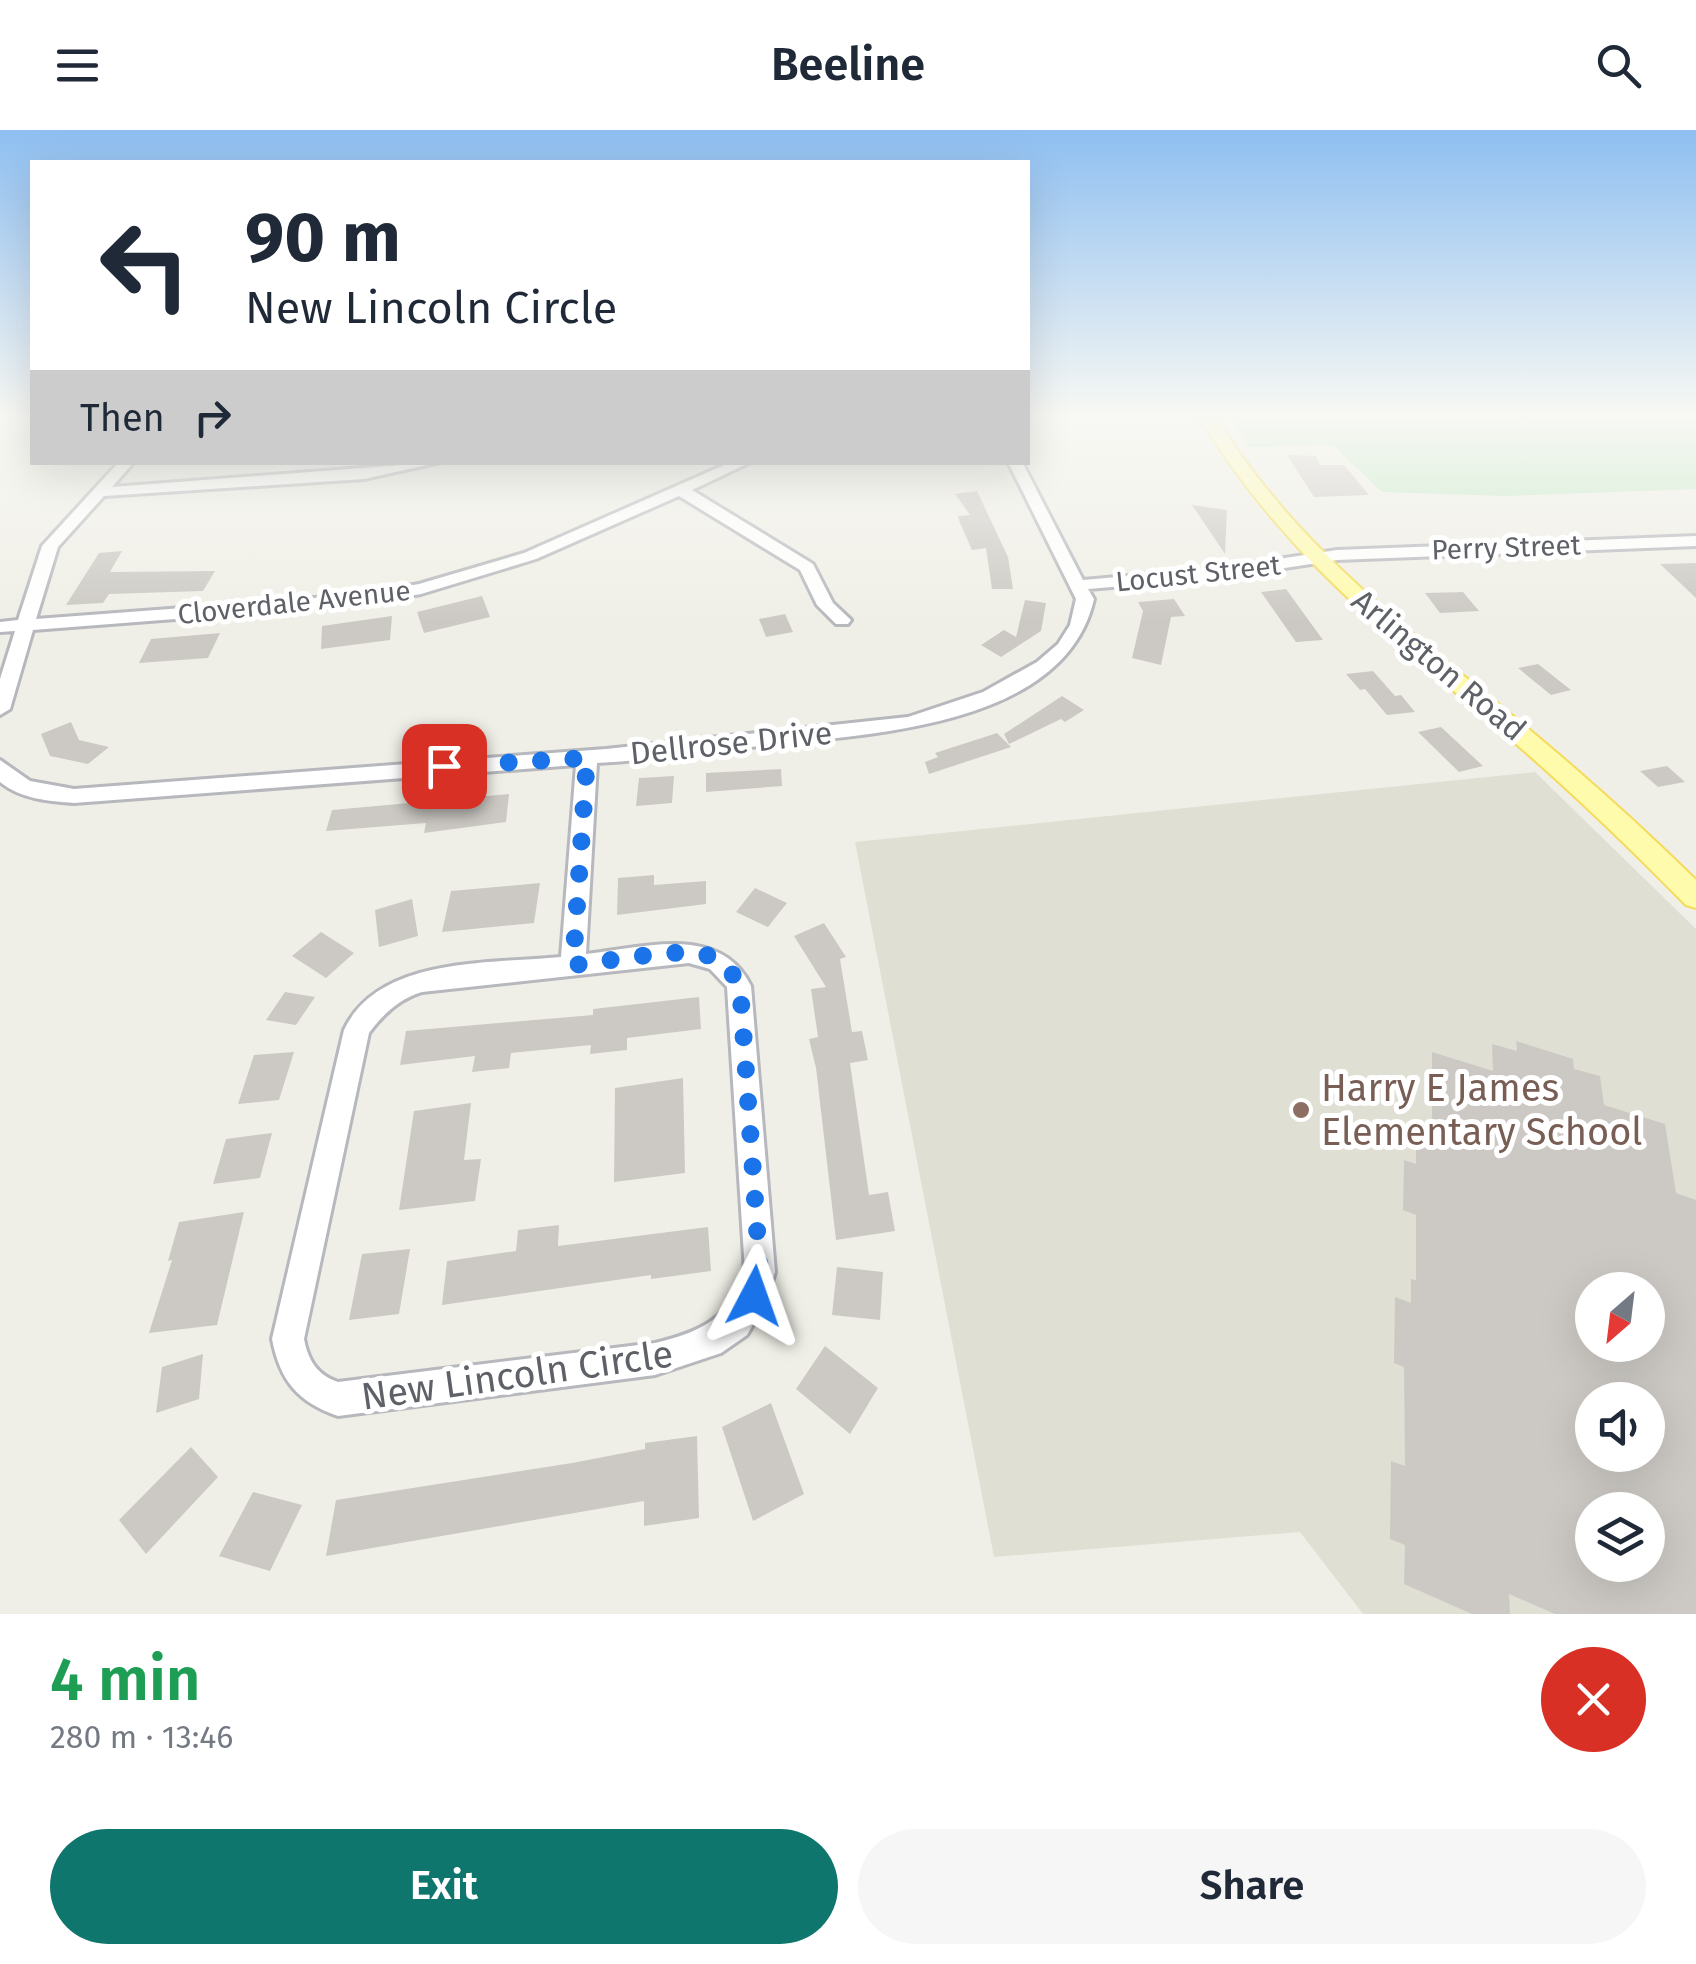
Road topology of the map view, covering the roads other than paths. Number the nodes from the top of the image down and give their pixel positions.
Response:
1 (108, 482) edge
2 (251, 482) edge
3 (701, 482) edge
4 (1025, 482) edge
5 (1252, 482) edge
6 (682, 491) junction
7 (99, 492) junction
8 (1696, 541) edge
9 (1317, 558) junction
10 (1078, 584) junction
11 (842, 620) dead end
12 (24, 625) junction
13 (0, 627) edge
14 (0, 709) edge
15 (587, 758) junction
16 (0, 767) edge
17 (1685, 875) edge
18 (1696, 898) edge
19 (573, 965) junction

1 - 7 street
2 - 7 street
3 - 6 street, Cloverdale Avenue
4 - 10 street
5 - 9 main road, Arlington Road
6 - 11 street
6 - 12 street, Cloverdale Avenue
7 - 12 street
8 - 9 street, Perry Street
9 - 10 street, Locust Street
9 - 17 main road, Arlington Road
10 - 15 street, Dellrose Drive
12 - 13 street, Cloverdale Avenue
12 - 14 street
15 - 16 street, Dellrose Drive
15 - 19 street
17 - 18 main road, Arlington Road
19 - 19 street, New Lincoln Circle

